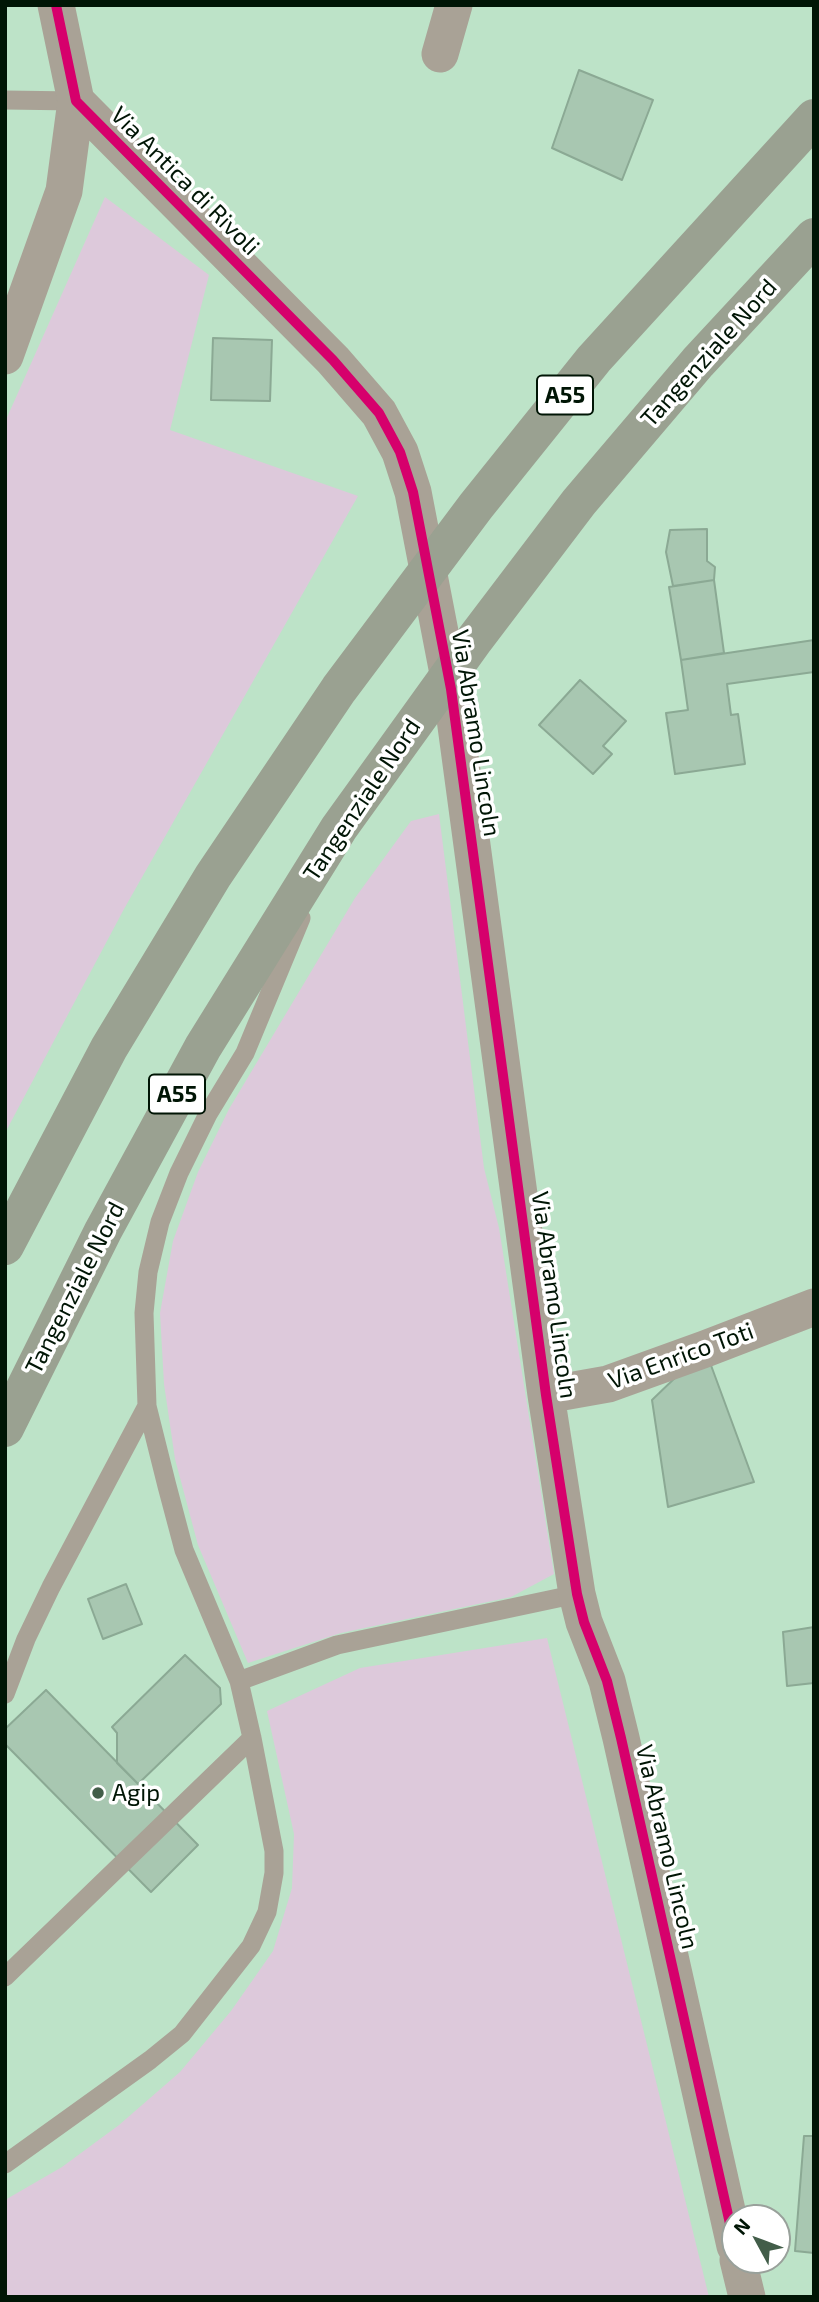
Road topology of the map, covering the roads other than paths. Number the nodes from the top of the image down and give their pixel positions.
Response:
1 (56, 5) edge
2 (454, 5) edge
3 (440, 54) dead end
4 (5, 100) edge
5 (76, 101) junction
6 (814, 118) edge
7 (814, 237) edge
8 (5, 356) edge
9 (333, 360) joint
10 (338, 828) junction
11 (5, 1246) edge
12 (814, 1307) edge
13 (546, 1395) junction
14 (147, 1406) junction
15 (5, 1428) edge
16 (577, 1594) junction
17 (239, 1681) junction
18 (5, 1694) edge
19 (252, 1738) junction
20 (5, 1977) edge
21 (5, 2164) edge
22 (726, 2204) edge
23 (741, 2274) edge
24 (747, 2297) edge

1 - 5 street, Via Antica di Rivoli
2 - 3 street
4 - 5 lane
5 - 8 street
5 - 9 street, Via Antica di Rivoli
6 - 11 highway, A55
7 - 10 highway, Tangenziale Nord / A55
9 - 13 street, Via Abramo Lincoln
10 - 14 lane
10 - 15 highway, Tangenziale Nord / A55
12 - 13 street, Via Enrico Toti
13 - 16 street, Via Abramo Lincoln
14 - 17 lane
14 - 18 lane
16 - 17 lane
16 - 22 street, Via Abramo Lincoln
17 - 19 lane
19 - 20 lane
19 - 21 lane
23 - 24 street

